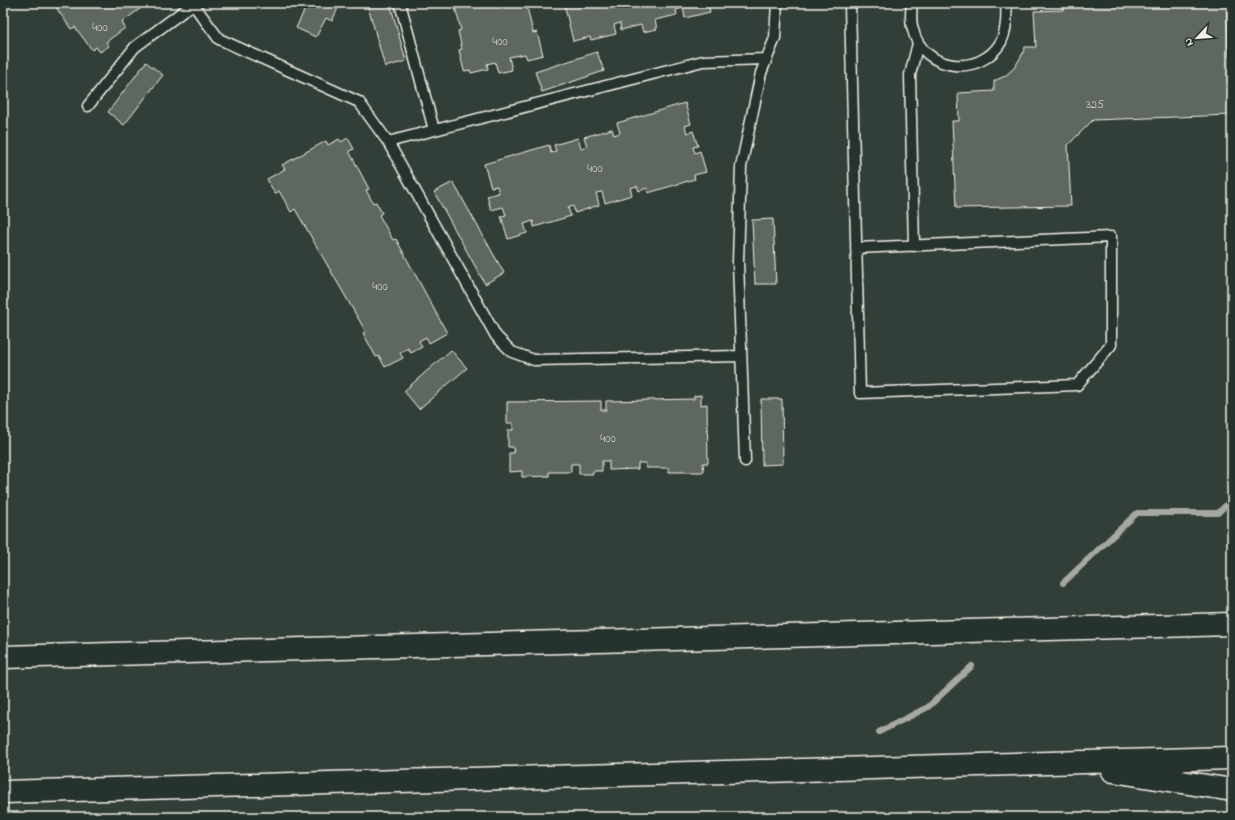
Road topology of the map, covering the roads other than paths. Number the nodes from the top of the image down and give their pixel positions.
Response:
1 (400, 3) edge
2 (777, 3) edge
3 (851, 3) edge
4 (912, 3) edge
5 (1006, 3) edge
6 (194, 4) edge
7 (918, 43) junction
8 (766, 59) junction
9 (88, 106) dead end
10 (434, 130) junction
11 (388, 142) junction
12 (914, 246) junction
13 (856, 248) junction
14 (741, 356) junction
15 (745, 461) dead end
16 (1232, 624) edge
17 (3, 657) edge
18 (1232, 758) edge
19 (1068, 763) junction
20 (1232, 790) edge
21 (3, 792) edge

1 - 10 lane
2 - 8 lane
3 - 13 lane
4 - 7 lane
5 - 7 lane
6 - 9 lane
6 - 11 lane
7 - 12 lane
8 - 10 lane
8 - 14 lane
10 - 11 lane
11 - 14 lane
12 - 13 lane
12 - 13 lane
14 - 15 lane
16 - 17 highway
18 - 19 highway
19 - 20 highway
19 - 21 highway

